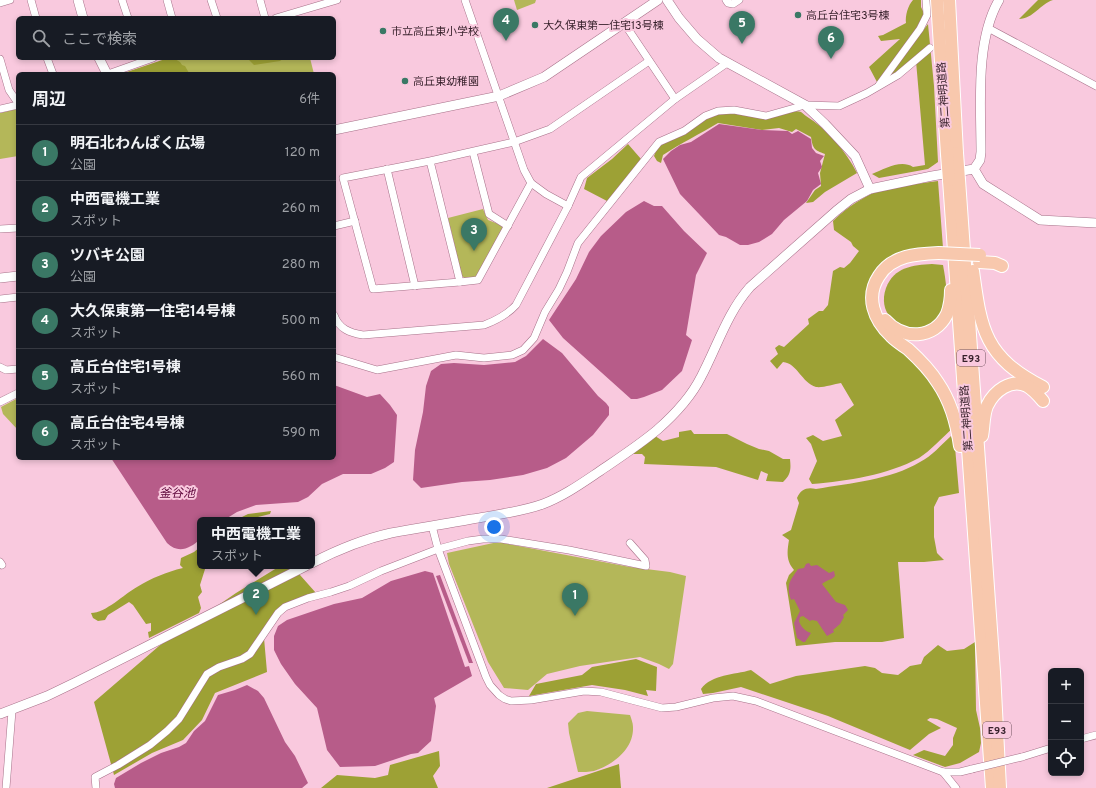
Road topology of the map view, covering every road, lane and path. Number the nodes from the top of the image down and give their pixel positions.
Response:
1 (10, 0) edge
2 (31, 0) edge
3 (78, 0) edge
4 (122, 0) edge
5 (167, 0) edge
6 (212, 0) edge
7 (260, 0) edge
8 (337, 0) edge
9 (465, 0) edge
10 (658, 0) edge
11 (667, 0) edge
12 (726, 0) edge
13 (739, 0) edge
14 (926, 0) edge
15 (937, 0) edge
16 (949, 0) edge
17 (999, 0) edge
18 (328, 2) edge
19 (0, 3) edge
20 (35, 16) edge
21 (82, 16) edge
22 (127, 16) edge
23 (171, 16) edge
24 (216, 16) edge
25 (264, 16) edge
26 (282, 16) edge
27 (624, 23) junction
28 (988, 28) junction
29 (930, 48) dead end
30 (0, 59) edge
31 (48, 60) edge
32 (100, 60) edge
33 (140, 60) edge
34 (650, 62) junction
35 (727, 63) junction
36 (51, 72) edge
37 (107, 72) edge
38 (113, 72) edge
39 (878, 86) junction
40 (1096, 86) edge
41 (499, 96) junction
42 (675, 99) junction
43 (16, 101) edge
44 (16, 105) edge
45 (805, 105) junction
46 (0, 109) edge
47 (336, 130) edge
48 (514, 142) junction
49 (473, 152) junction
50 (952, 154) junction
51 (430, 161) junction
52 (974, 169) junction
53 (387, 170) junction
54 (954, 180) junction
55 (531, 183) junction
56 (870, 189) junction
57 (568, 206) junction
58 (962, 215) junction
59 (355, 221) junction
60 (1096, 223) edge
61 (336, 226) edge
62 (508, 226) junction
63 (16, 228) edge
64 (0, 229) edge
65 (939, 257) junction
66 (1000, 261) dead end
67 (955, 268) junction
68 (16, 276) edge
69 (0, 278) edge
70 (460, 282) junction
71 (415, 286) junction
72 (16, 297) edge
73 (0, 299) edge
74 (336, 320) edge
75 (336, 358) edge
76 (0, 367) edge
77 (16, 369) edge
78 (1043, 387) dead end
79 (16, 394) edge
80 (1043, 401) dead end
81 (0, 402) edge
82 (978, 456) junction
83 (432, 526) junction
84 (976, 535) junction
85 (630, 543) dead end
86 (438, 549) junction
87 (315, 561) edge
88 (300, 569) edge
89 (12, 710) junction
90 (0, 714) edge
91 (1096, 735) edge
92 (1084, 738) edge
93 (1048, 749) edge
94 (943, 772) junction
95 (6, 788) edge
96 (96, 788) edge
97 (956, 788) edge
98 (992, 788) edge
99 (1000, 788) edge

1 - 19 street
2 - 20 street
3 - 21 street
4 - 22 street
5 - 23 street
6 - 24 street
7 - 25 street
8 - 18 street
9 - 41 street
10 - 27 street
11 - 35 street
12 - 13 street
14 - 39 street
15 - 50 highway, 第二神明道路 / E93
16 - 50 highway, 第二神明道路 / E93
17 - 28 street
18 - 26 street
27 - 34 street
27 - 41 street
28 - 40 street
28 - 52 street
29 - 39 street
30 - 43 street
31 - 36 street
32 - 37 street
33 - 38 street
34 - 42 street
34 - 48 street
35 - 42 street
35 - 45 street
39 - 45 street
41 - 47 street
41 - 48 street
42 - 57 street
44 - 46 street
45 - 56 street
45 - 75 street
48 - 49 street
48 - 55 street
49 - 51 street
49 - 62 street
50 - 54 highway, 第二神明道路 / E93, bridge
51 - 53 street
51 - 70 street
52 - 56 street
52 - 60 street
53 - 59 street
53 - 71 street
54 - 58 highway, 第二神明道路 / E93
54 - 67 highway, 第二神明道路 / E93
55 - 57 street
55 - 62 street
56 - 83 street
57 - 74 street
58 - 78 highway
58 - 82 highway, 第二神明道路 / E93
59 - 61 street
59 - 71 street
62 - 70 street
63 - 64 street
65 - 66 highway
65 - 67 highway
65 - 84 highway
67 - 84 highway, 第二神明道路 / E93
68 - 69 street
70 - 71 street
72 - 73 street
76 - 77 street
79 - 81 street
80 - 82 highway
82 - 84 highway, 第二神明道路 / E93
83 - 86 street
83 - 87 street
84 - 98 highway, 第二神明道路 / E93
84 - 99 highway, 第二神明道路 / E93
85 - 86 street
86 - 94 street
86 - 96 street
88 - 89 street
89 - 90 street
89 - 95 street
91 - 92 street
93 - 94 street, bridge
94 - 97 street

